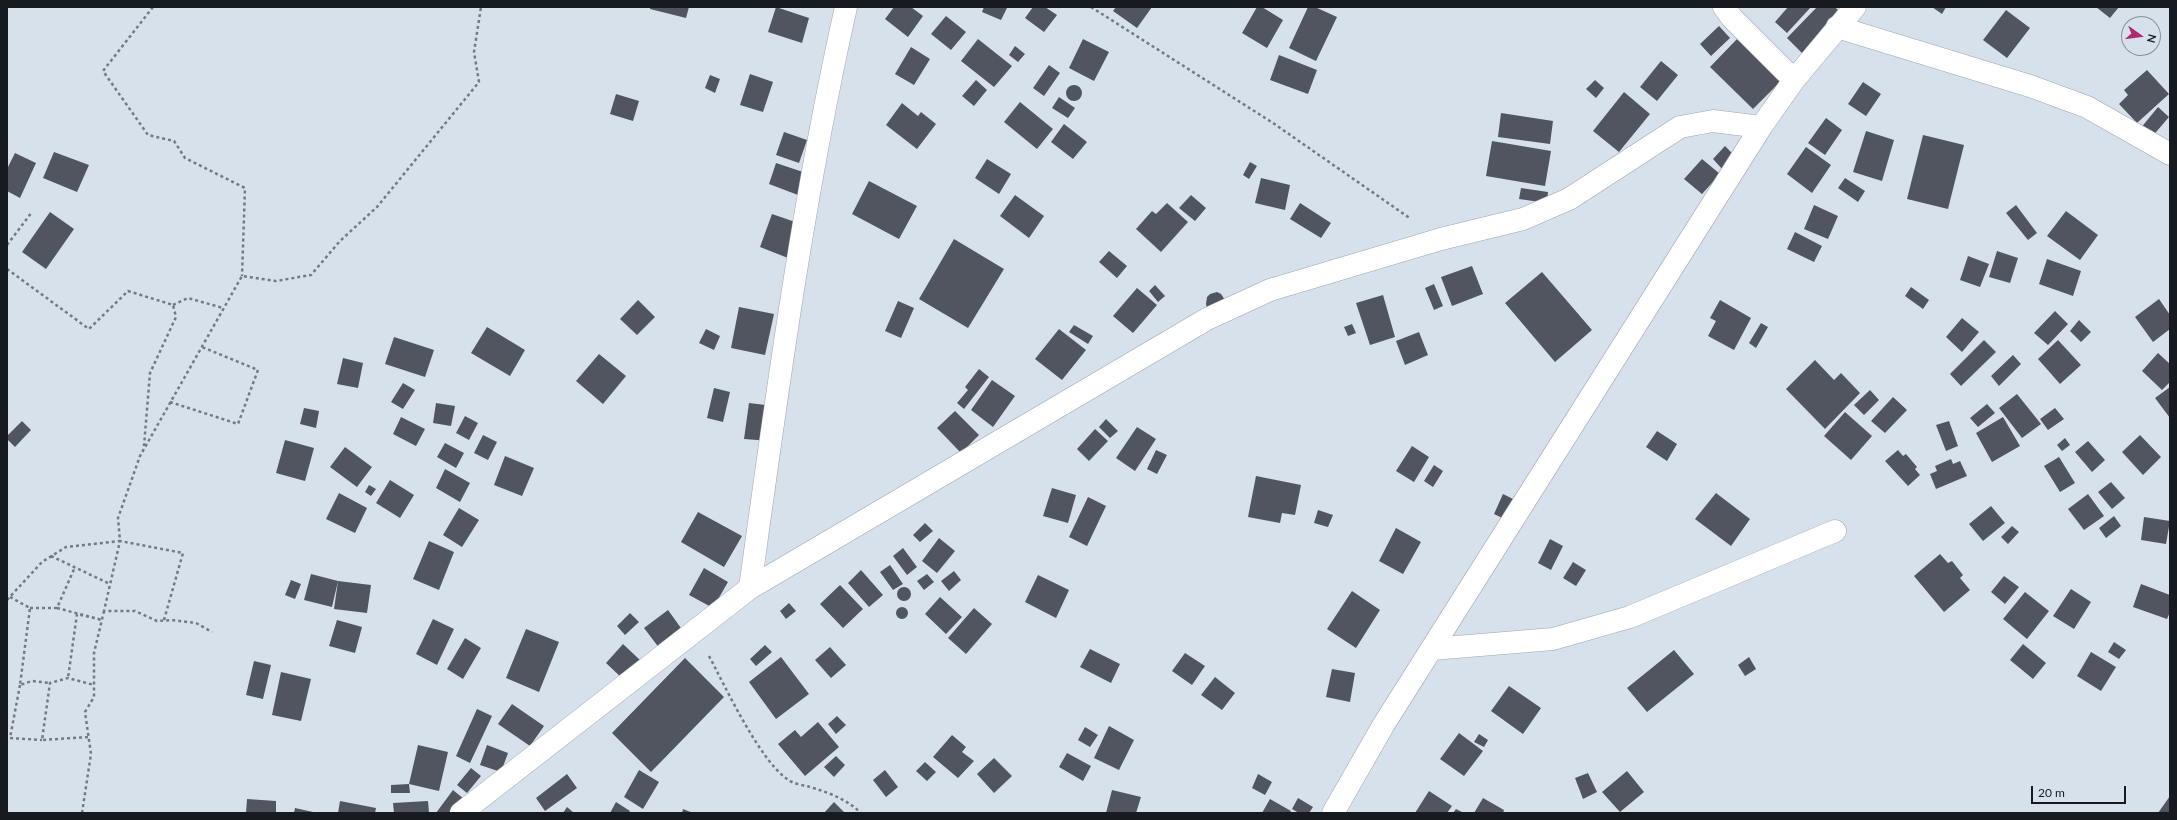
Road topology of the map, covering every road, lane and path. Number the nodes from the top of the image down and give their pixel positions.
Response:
1 (153, 7) edge
2 (480, 7) edge
3 (846, 7) edge
4 (1092, 7) edge
5 (1724, 7) edge
6 (1855, 7) edge
7 (1837, 28) junction
8 (1794, 80) junction
9 (1761, 127) junction
10 (2170, 154) edge
11 (32, 212) dead end
12 (1440, 239) junction
13 (7, 245) edge
14 (7, 269) edge
15 (242, 276) junction
16 (172, 305) junction
17 (223, 308) junction
18 (202, 347) junction
19 (170, 402) junction
20 (144, 448) junction
21 (1835, 531) dead end
22 (120, 541) junction
23 (51, 556) junction
24 (75, 567) junction
25 (110, 584) junction
26 (750, 588) junction
27 (10, 596) junction
28 (7, 600) edge
29 (30, 608) junction
30 (57, 608) junction
31 (104, 611) junction
32 (102, 620) junction
33 (164, 620) junction
34 (696, 630) junction
35 (212, 632) dead end
36 (1432, 649) junction
37 (68, 678) junction
38 (50, 683) junction
39 (20, 685) junction
40 (94, 685) junction
41 (88, 737) junction
42 (42, 740) junction
43 (82, 813) edge
44 (461, 813) edge
45 (862, 813) edge
46 (1333, 813) edge

1 - 15 path
2 - 15 path
3 - 26 street
4 - 12 path
5 - 8 street
6 - 7 street
7 - 8 street
7 - 10 street
8 - 9 street
9 - 12 street
9 - 36 street
11 - 13 path
12 - 26 street
14 - 16 path
15 - 17 path
16 - 17 path
16 - 20 path
17 - 18 path
18 - 19 path
18 - 19 path
19 - 20 path
20 - 22 path
21 - 36 street
22 - 23 path
22 - 25 path
22 - 33 path
23 - 24 path
23 - 27 path
24 - 25 path
24 - 30 path
25 - 31 path
26 - 34 street
27 - 28 path
27 - 29 path
29 - 30 path
29 - 39 path
30 - 32 path
31 - 32 path
31 - 33 path
32 - 37 path
32 - 40 path
33 - 35 path
34 - 44 street
34 - 45 path
36 - 46 street
37 - 38 path
37 - 40 path
38 - 39 path
38 - 42 path
39 - 42 path
40 - 41 path
41 - 42 path
41 - 43 path

